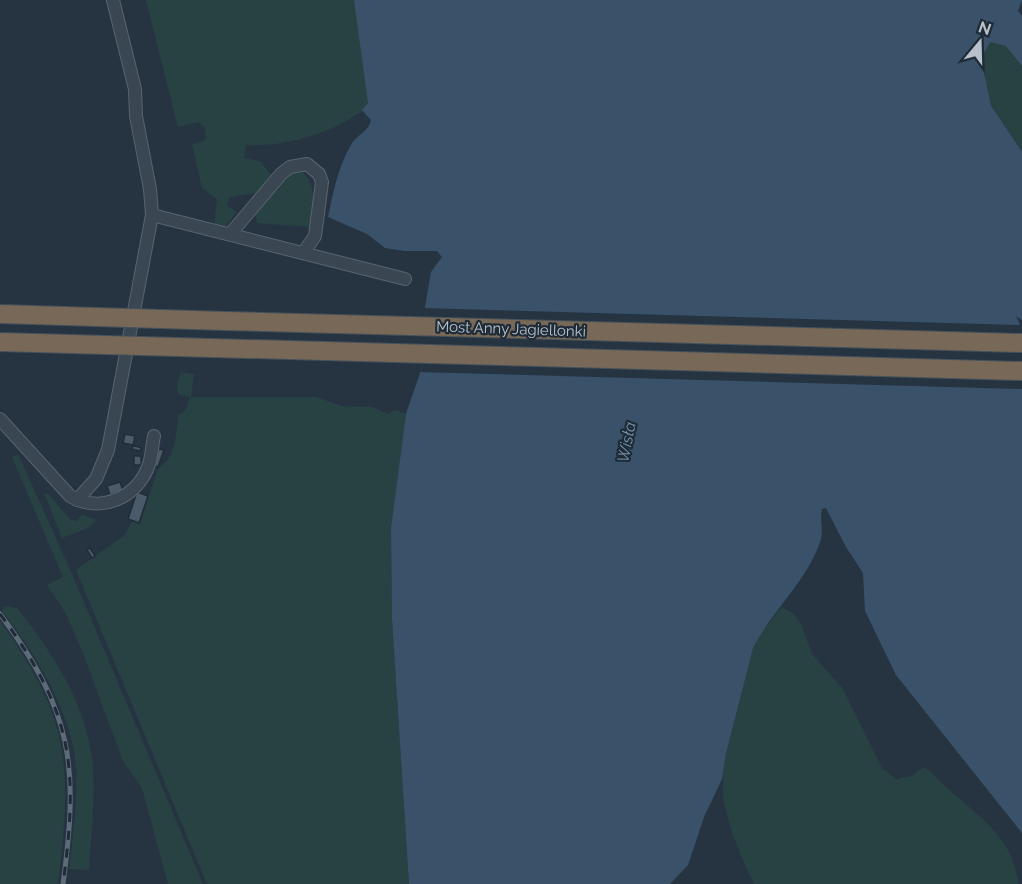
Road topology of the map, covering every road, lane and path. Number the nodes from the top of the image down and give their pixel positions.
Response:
1 (113, 0) edge
2 (152, 215) junction
3 (231, 234) junction
4 (304, 252) junction
5 (405, 279) dead end
6 (0, 314) edge
7 (0, 342) edge
8 (1022, 343) edge
9 (1022, 371) edge
10 (0, 419) edge
11 (154, 436) dead end
12 (77, 500) junction

1 - 2 lane
2 - 3 lane
2 - 12 lane
3 - 4 lane
3 - 4 lane
4 - 5 lane
6 - 8 highway, Most Anny Jagiellonki, bridge
7 - 9 highway, Most Anny Jagiellonki, bridge
10 - 12 lane
11 - 12 lane

